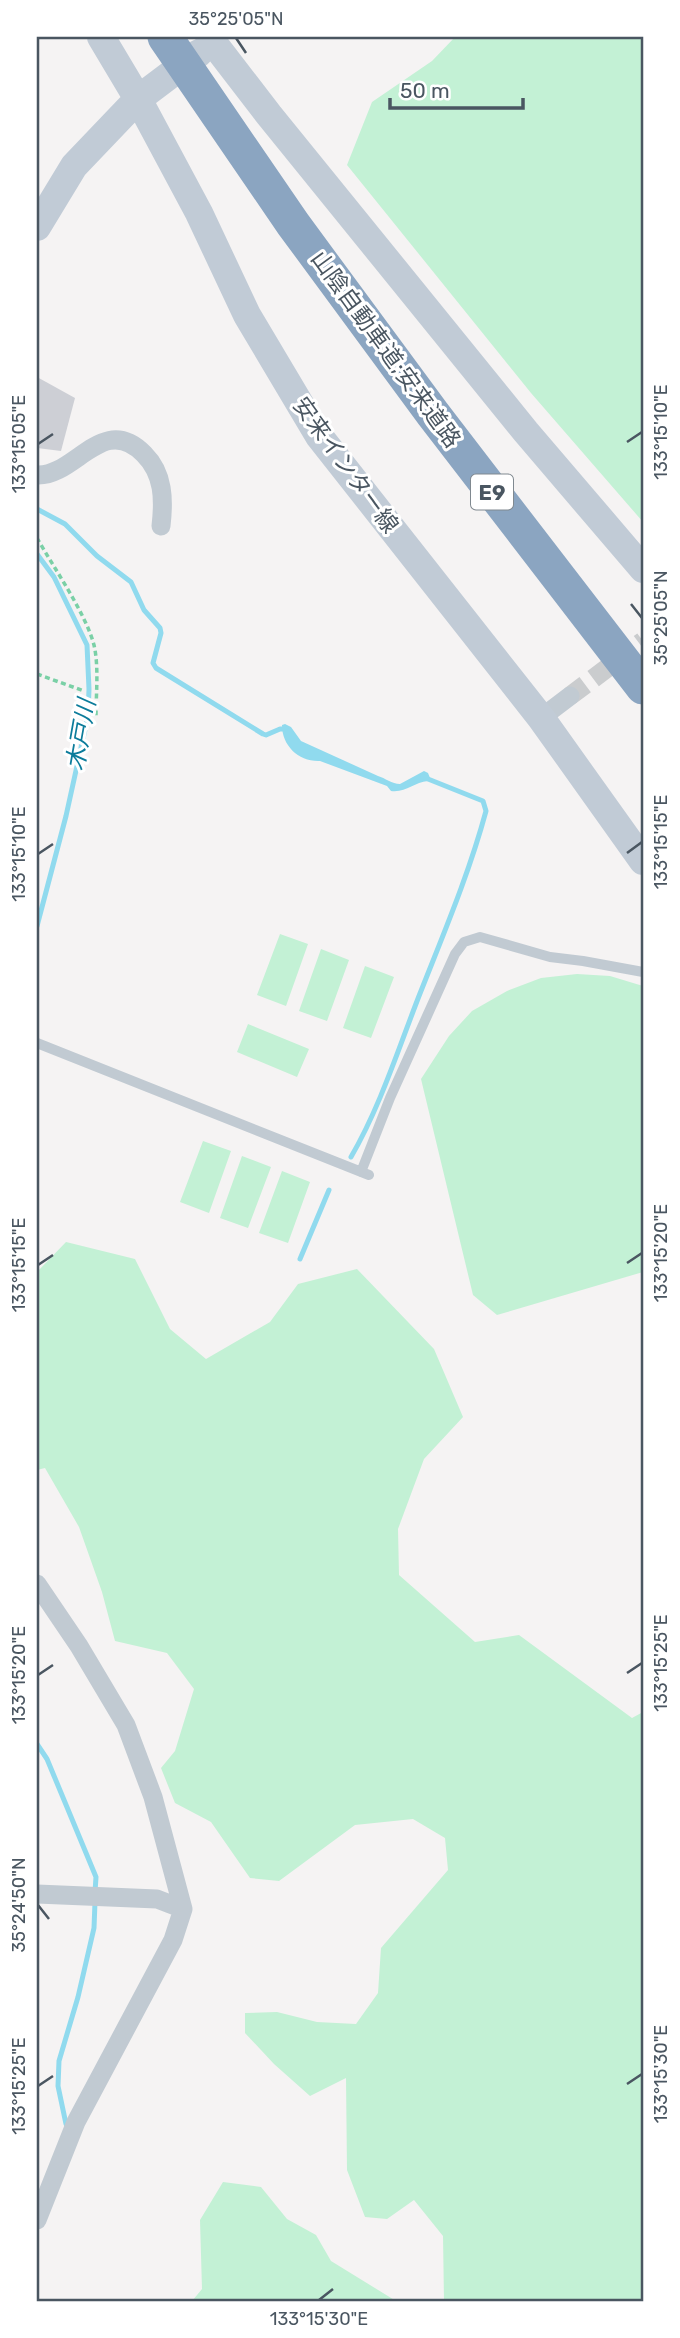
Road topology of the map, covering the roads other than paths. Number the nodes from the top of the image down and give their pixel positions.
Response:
1 (101, 37) edge
2 (164, 37) edge
3 (177, 37) edge
4 (214, 39) edge
5 (138, 99) junction
6 (37, 227) edge
7 (348, 290) junction
8 (37, 475) edge
9 (161, 526) dead end
10 (643, 569) edge
11 (643, 670) edge
12 (643, 687) edge
13 (570, 696) tunnel mouth
14 (541, 718) junction
15 (643, 861) edge
16 (643, 972) edge
17 (37, 1044) edge
18 (37, 1584) edge
19 (37, 1894) edge
20 (183, 1909) junction
21 (37, 2220) edge

1 - 5 main road, 安来インター線
2 - 7 highway, 山陰自動車道;安来道路 / E9
3 - 7 highway, 山陰自動車道;安来道路 / E9
4 - 5 main road
4 - 10 main road
5 - 6 main road
5 - 14 main road, 安来インター線
7 - 11 highway, 山陰自動車道;安来道路 / E9
7 - 12 highway, 山陰自動車道;安来道路 / E9
8 - 9 street
13 - 14 street
14 - 15 main road, 安来インター線
16 - 17 lane
18 - 20 street
19 - 20 street
20 - 21 street

